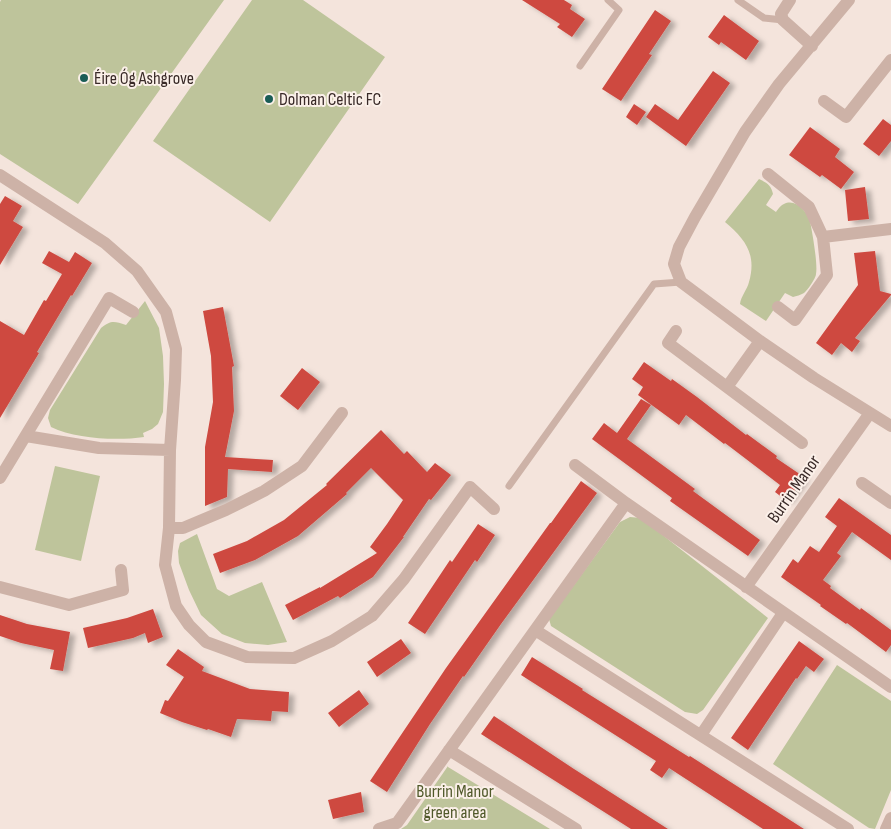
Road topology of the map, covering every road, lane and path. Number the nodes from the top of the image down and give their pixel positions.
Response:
1 (608, 0) edge
2 (738, 0) edge
3 (790, 0) edge
4 (849, 0) edge
5 (782, 20) junction
6 (812, 46) junction
7 (891, 60) edge
8 (580, 66) dead end
9 (824, 101) dead end
10 (768, 174) dead end
11 (0, 175) edge
12 (891, 229) edge
13 (823, 237) junction
14 (681, 282) junction
15 (778, 307) dead end
16 (133, 312) dead end
17 (676, 331) dead end
18 (760, 341) junction
19 (727, 387) junction
20 (870, 412) junction
21 (342, 413) dead end
22 (891, 426) edge
23 (26, 436) junction
24 (802, 442) dead end
25 (170, 450) junction
26 (575, 465) dead end
27 (0, 478) edge
28 (862, 483) dead end
29 (509, 486) dead end
30 (626, 503) junction
31 (891, 504) edge
32 (494, 509) dead end
33 (169, 528) junction
34 (121, 570) dead end
35 (0, 587) edge
36 (746, 587) junction
37 (783, 613) junction
38 (535, 630) junction
39 (891, 688) edge
40 (701, 735) junction
41 (449, 750) junction
42 (891, 818) edge
43 (379, 829) edge
44 (576, 829) edge
45 (848, 829) edge
46 (886, 829) edge

1 - 8 lane
2 - 5 lane
3 - 5 street
4 - 6 street
5 - 6 street
6 - 14 street
7 - 9 street
10 - 13 street
11 - 25 street
12 - 13 street
13 - 15 street
14 - 18 street
14 - 29 lane
16 - 23 street
17 - 19 street
18 - 19 street
18 - 20 street
19 - 24 street
20 - 22 street
20 - 36 street, Burrin Manor
21 - 33 street
23 - 25 street
23 - 27 street
25 - 33 street
26 - 30 street
28 - 31 street
30 - 36 street
30 - 38 street
32 - 33 street
34 - 35 street
36 - 37 street
37 - 39 street
37 - 40 street
38 - 40 street
38 - 41 street
40 - 45 street
41 - 43 street
41 - 44 street
42 - 46 street

